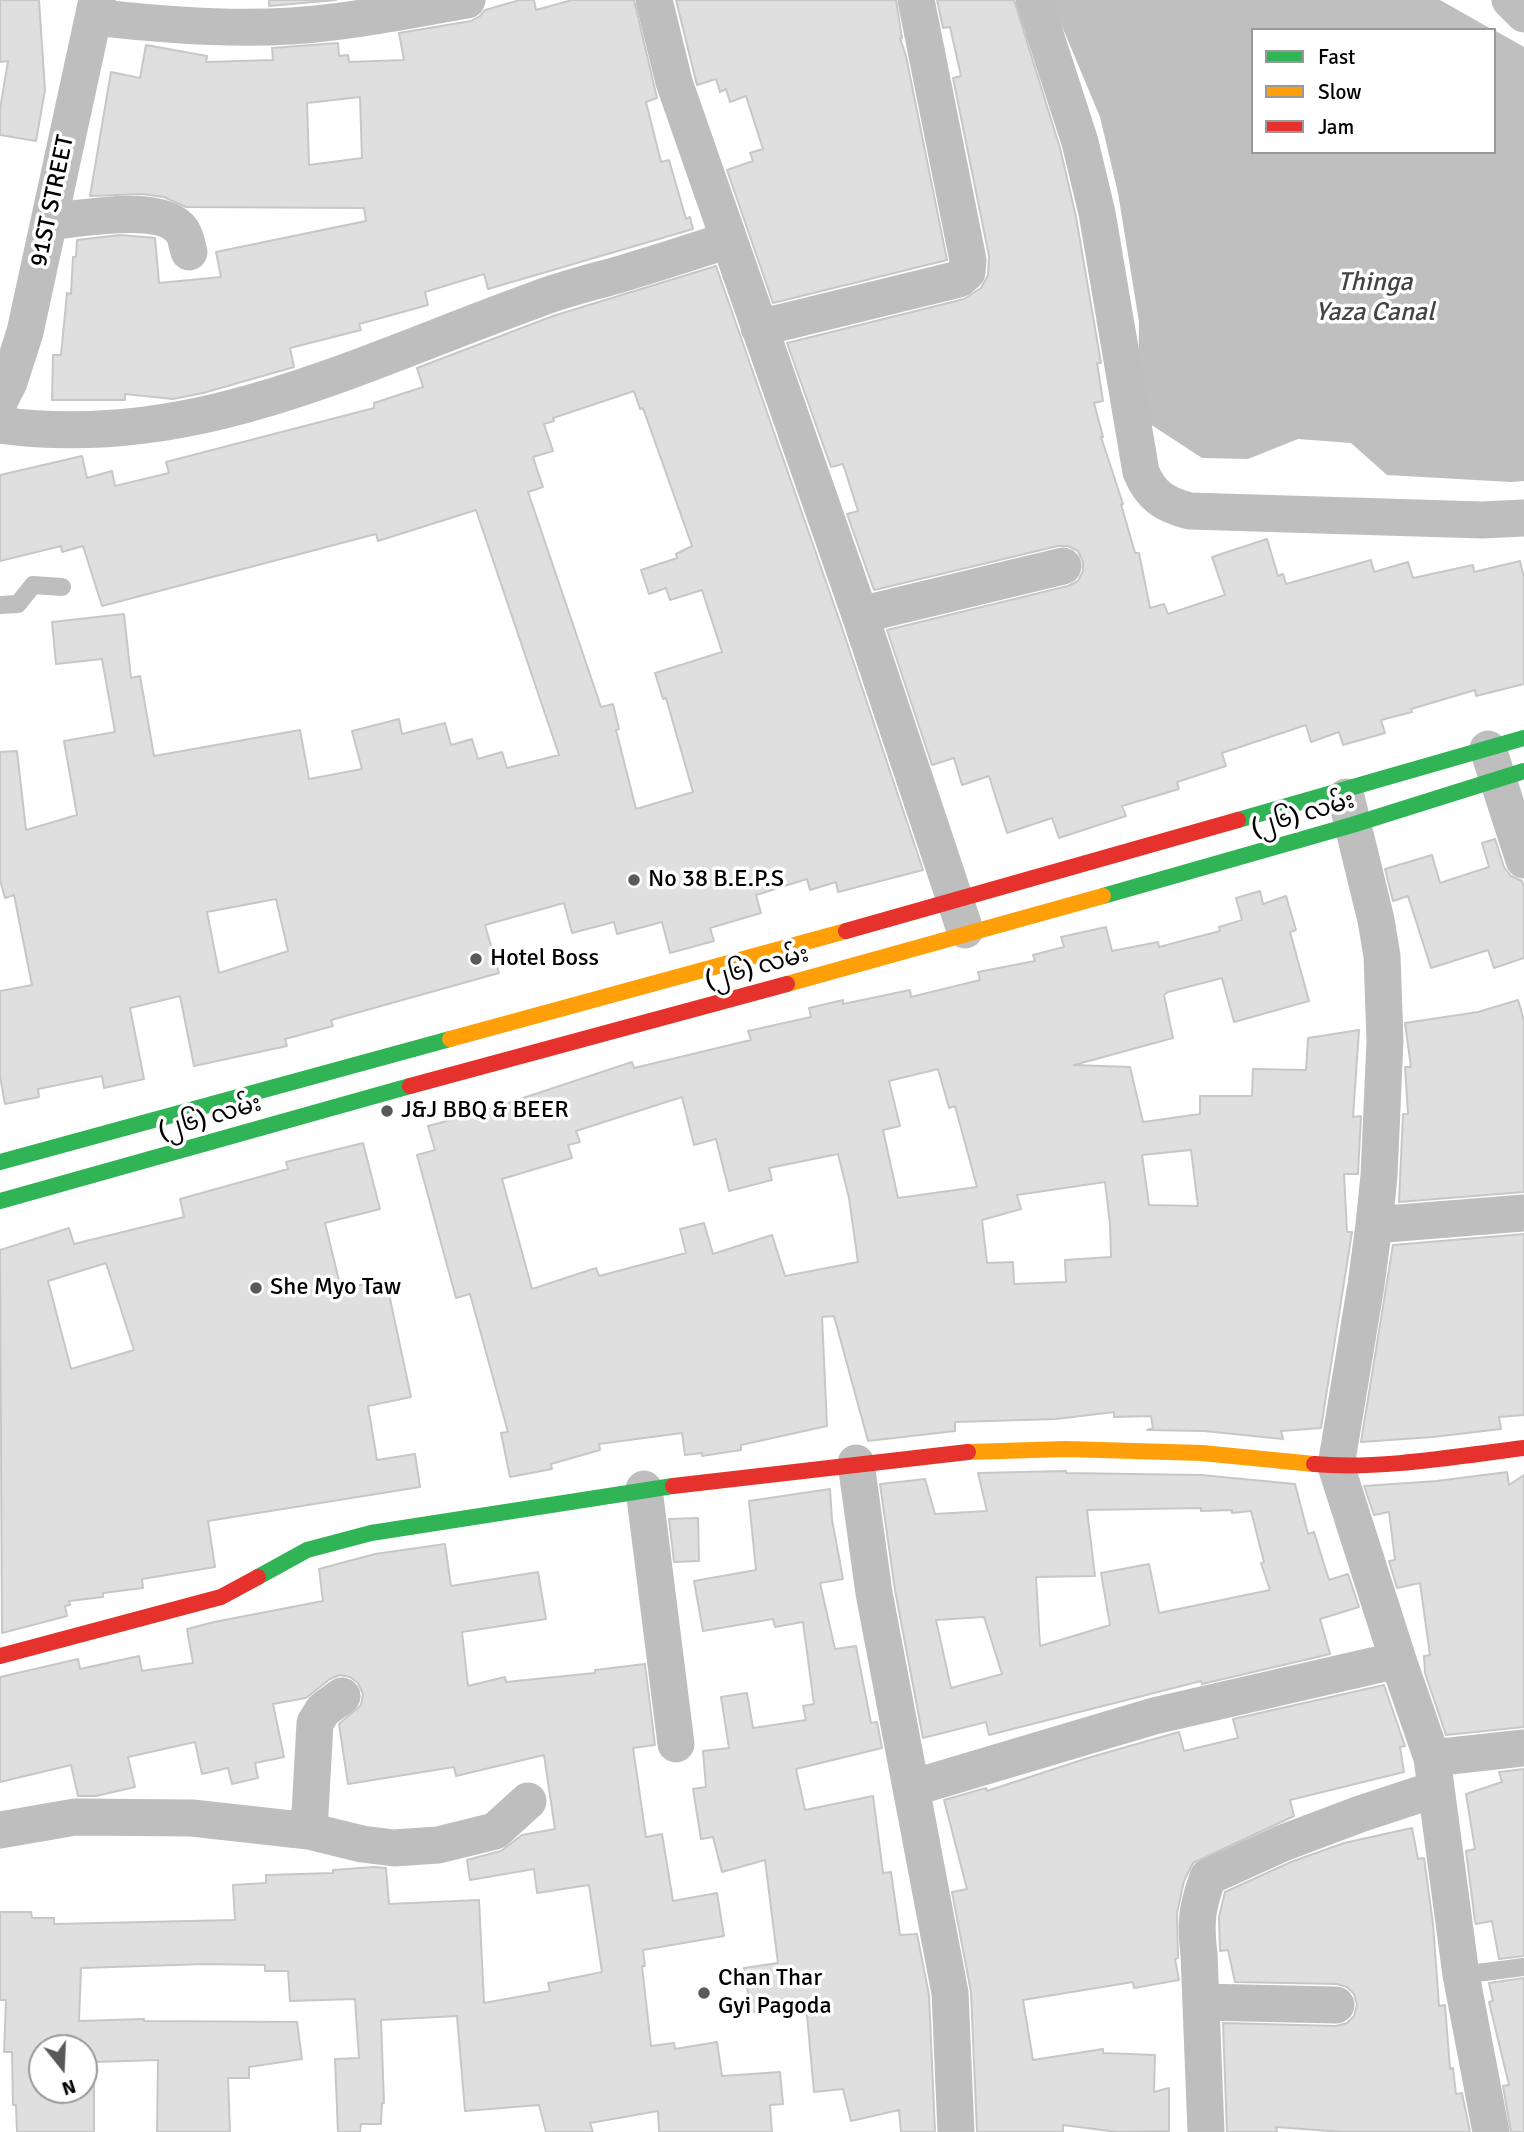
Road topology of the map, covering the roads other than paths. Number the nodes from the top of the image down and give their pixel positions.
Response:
1 (467, 0) edge
2 (654, 0) edge
3 (916, 0) edge
4 (1034, 0) edge
5 (1510, 0) edge
6 (96, 9) edge
7 (1524, 13) edge
8 (49, 222) junction
9 (728, 240) junction
10 (189, 252) dead end
11 (759, 328) junction
12 (0, 400) edge
13 (0, 425) edge
14 (1524, 518) edge
15 (1063, 566) dead end
16 (62, 587) dead end
17 (0, 605) edge
18 (860, 615) junction
19 (1524, 738) edge
20 (1503, 766) edge
21 (1344, 789) junction
22 (1352, 825) junction
23 (1524, 860) edge
24 (961, 918) junction
25 (455, 1057) junction
26 (0, 1162) edge
27 (0, 1201) edge
28 (1524, 1213) edge
29 (1374, 1225) junction
30 (1524, 1448) edge
31 (856, 1464) junction
32 (1336, 1466) junction
33 (644, 1489) junction
34 (0, 1656) edge
35 (1398, 1660) junction
36 (342, 1696) dead end
37 (676, 1744) dead end
38 (1524, 1748) edge
39 (1434, 1773) junction
40 (912, 1788) junction
41 (528, 1801) dead end
42 (0, 1830) edge
43 (309, 1831) junction
44 (1524, 1967) edge
45 (1461, 1975) junction
46 (1201, 2002) junction
47 (1336, 2005) dead end
48 (956, 2132) edge
49 (1206, 2132) edge
50 (1490, 2132) edge

1 - 6 street
2 - 9 street
3 - 11 street
4 - 14 street
5 - 7 street
6 - 8 street, 91ST STREET
8 - 10 street
8 - 12 street, 91ST STREET
9 - 11 street
9 - 13 street
11 - 18 street
15 - 18 street
16 - 17 lane
18 - 24 street
19 - 20 main road, (၂၆) လမ်း
20 - 21 main road, (၂၆) လမ်း
20 - 22 main road, (၂၆) လမ်း
20 - 23 street
21 - 22 street
21 - 24 main road, (၂၆) လမ်း
22 - 24 main road, (၂၆) လမ်း
22 - 29 street
24 - 25 main road, (၂၆) လမ်း
24 - 25 main road, (၂၆) လမ်း
25 - 26 main road, (၂၆) လမ်း
25 - 27 main road, (၂၆) လမ်း
28 - 29 street
29 - 32 street
30 - 32 main road
31 - 32 main road
31 - 33 main road
31 - 40 street
32 - 35 street
33 - 34 main road
33 - 37 street
35 - 39 street
35 - 40 street
36 - 43 street
38 - 39 street
39 - 45 street
39 - 46 street
40 - 48 street
41 - 43 street
42 - 43 street
44 - 45 lane
45 - 50 street
46 - 47 street
46 - 49 street

